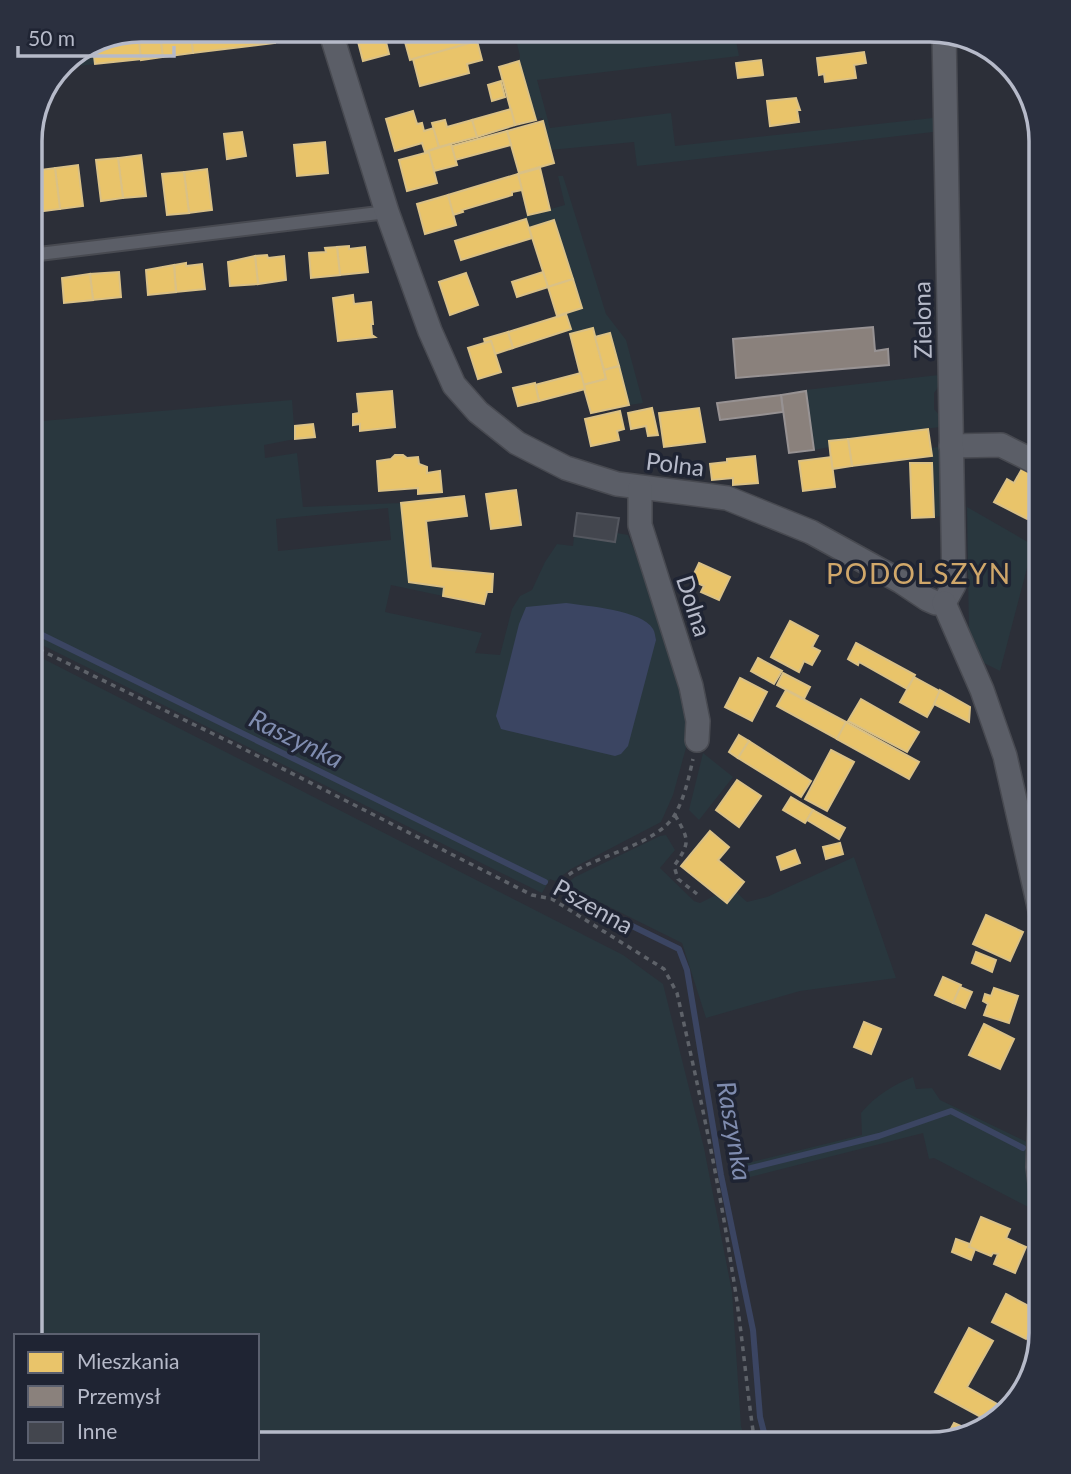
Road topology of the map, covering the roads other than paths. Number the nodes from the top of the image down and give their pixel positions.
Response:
1 (334, 42) edge
2 (944, 43) edge
3 (387, 212) junction
4 (42, 254) edge
5 (951, 446) junction
6 (1029, 459) edge
7 (640, 488) junction
8 (944, 603) junction
9 (697, 740) road end
10 (1029, 862) edge

1 - 3 street, Polna
2 - 5 street, Zielona
3 - 4 lane
3 - 7 street, Polna
5 - 6 street
5 - 8 street, Zielona
7 - 8 street, Polna
7 - 9 street, Dolna
8 - 10 street

